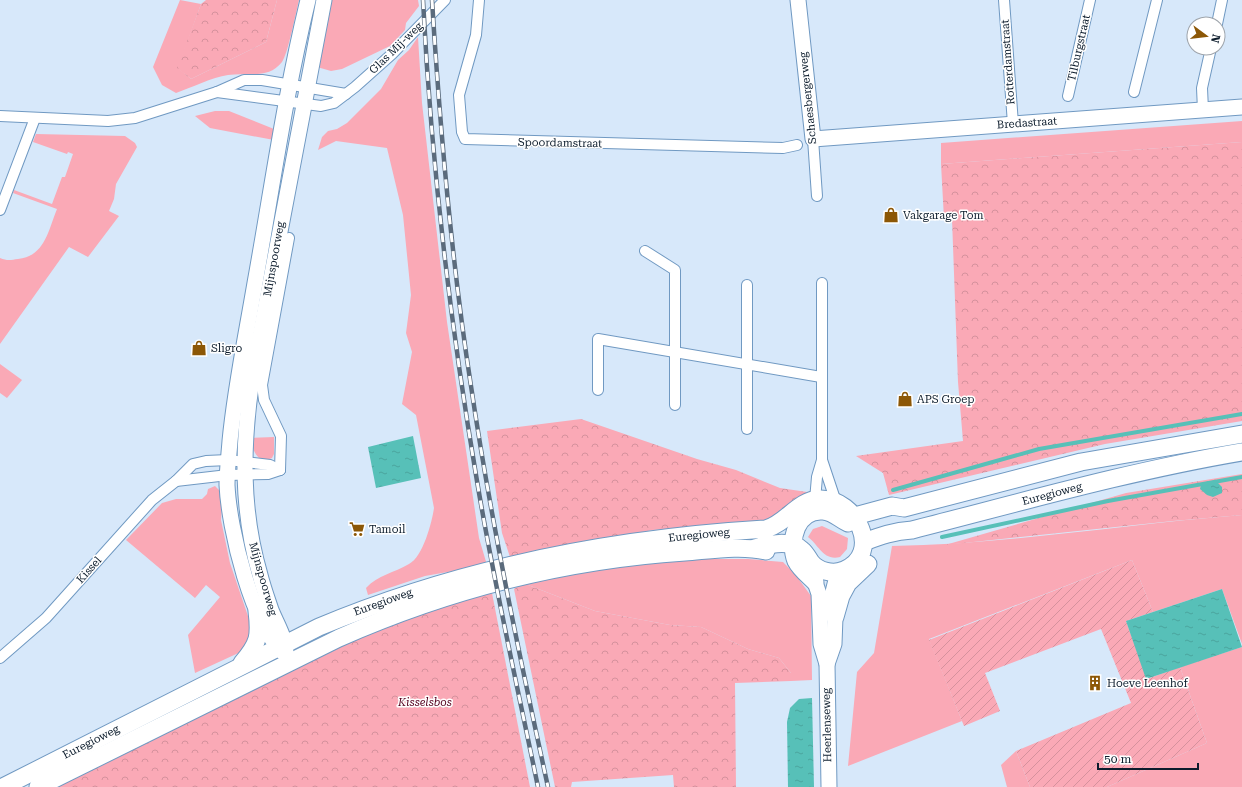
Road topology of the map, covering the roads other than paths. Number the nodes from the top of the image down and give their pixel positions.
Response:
1 (308, 0) edge
2 (324, 0) edge
3 (445, 0) edge
4 (479, 0) edge
5 (798, 0) edge
6 (1004, 0) edge
7 (1007, 0) edge
8 (1090, 0) edge
9 (1157, 0) edge
10 (1222, 0) edge
11 (1219, 16) edge
12 (1209, 56) edge
13 (289, 84) junction
14 (306, 87) junction
15 (217, 92) junction
16 (1134, 92) dead end
17 (346, 94) junction
18 (1068, 96) dead end
19 (286, 101) junction
20 (303, 104) junction
21 (1242, 107) edge
22 (1203, 110) junction
23 (0, 116) edge
24 (34, 118) junction
25 (1013, 124) junction
26 (812, 139) junction
27 (798, 145) dead end
28 (817, 196) dead end
29 (0, 210) edge
30 (289, 238) dead end
31 (645, 251) dead end
32 (822, 283) dead end
33 (748, 285) dead end
34 (675, 351) junction
35 (748, 364) junction
36 (821, 377) junction
37 (598, 390) dead end
38 (675, 405) dead end
39 (747, 429) dead end
40 (1242, 434) edge
41 (1242, 452) edge
42 (822, 460) junction
43 (228, 467) junction
44 (244, 468) junction
45 (176, 481) junction
46 (836, 502) junction
47 (815, 506) junction
48 (857, 520) junction
49 (912, 530) junction
50 (864, 542) junction
51 (794, 550) junction
52 (838, 572) junction
53 (814, 582) joint
54 (258, 611) junction
55 (836, 617) junction
56 (363, 628) junction
57 (283, 649) junction
58 (0, 658) edge
59 (827, 664) junction
60 (239, 668) junction
61 (187, 714) junction
62 (3, 787) edge
63 (38, 787) edge
64 (829, 787) edge

1 - 13 street, Mijnspoorweg
2 - 14 street, Mijnspoorweg
3 - 17 street, Glas Mij-weg
4 - 27 street, Spoordamstraat
5 - 26 street, Schaesbergerweg
6 - 7 street
6 - 25 street, Rotterdamstraat
8 - 18 street, Tilburgstraat
9 - 16 street
10 - 11 street
12 - 22 street
13 - 14 street
13 - 15 street
13 - 19 street, Mijnspoorweg
14 - 17 street
14 - 20 street, Mijnspoorweg
15 - 19 street, Glas Mij-weg
15 - 24 street
17 - 20 street, Glas Mij-weg
19 - 20 street, Glas Mij-weg
19 - 43 street, Mijnspoorweg
20 - 44 street, Mijnspoorweg
21 - 22 street, Bredastraat
22 - 25 street, Bredastraat
23 - 24 street
24 - 29 street
25 - 26 street, Bredastraat
26 - 28 street, Schaesbergerweg
30 - 44 street, Kissel
31 - 34 street
32 - 36 street
33 - 35 street
34 - 35 street
34 - 37 street
34 - 38 street
35 - 36 street
35 - 39 street
36 - 42 street
40 - 48 main road
41 - 49 main road, Euregioweg
42 - 46 street
42 - 47 street
43 - 44 street, Kissel
43 - 44 street, Kissel
43 - 45 street, Kissel
43 - 45 street, Kissel
43 - 54 street, Mijnspoorweg
44 - 57 street, Mijnspoorweg
45 - 58 street, Kissel
46 - 47 main road
46 - 48 main road
47 - 48 main road
47 - 51 main road
47 - 57 main road, Euregioweg
48 - 50 main road
49 - 50 main road, Euregioweg
49 - 55 main road
50 - 52 main road
51 - 52 main road
51 - 53 main road
51 - 56 main road, Euregioweg
52 - 55 street, Heerlenseweg
53 - 59 street, Heerlenseweg
54 - 57 street, Mijnspoorweg
54 - 60 main road
55 - 59 street, Heerlenseweg
56 - 57 main road
56 - 61 main road, Euregioweg
57 - 60 main road, Euregioweg
57 - 61 main road
59 - 64 street, Heerlenseweg
60 - 62 main road, Euregioweg
61 - 63 main road, Euregioweg

